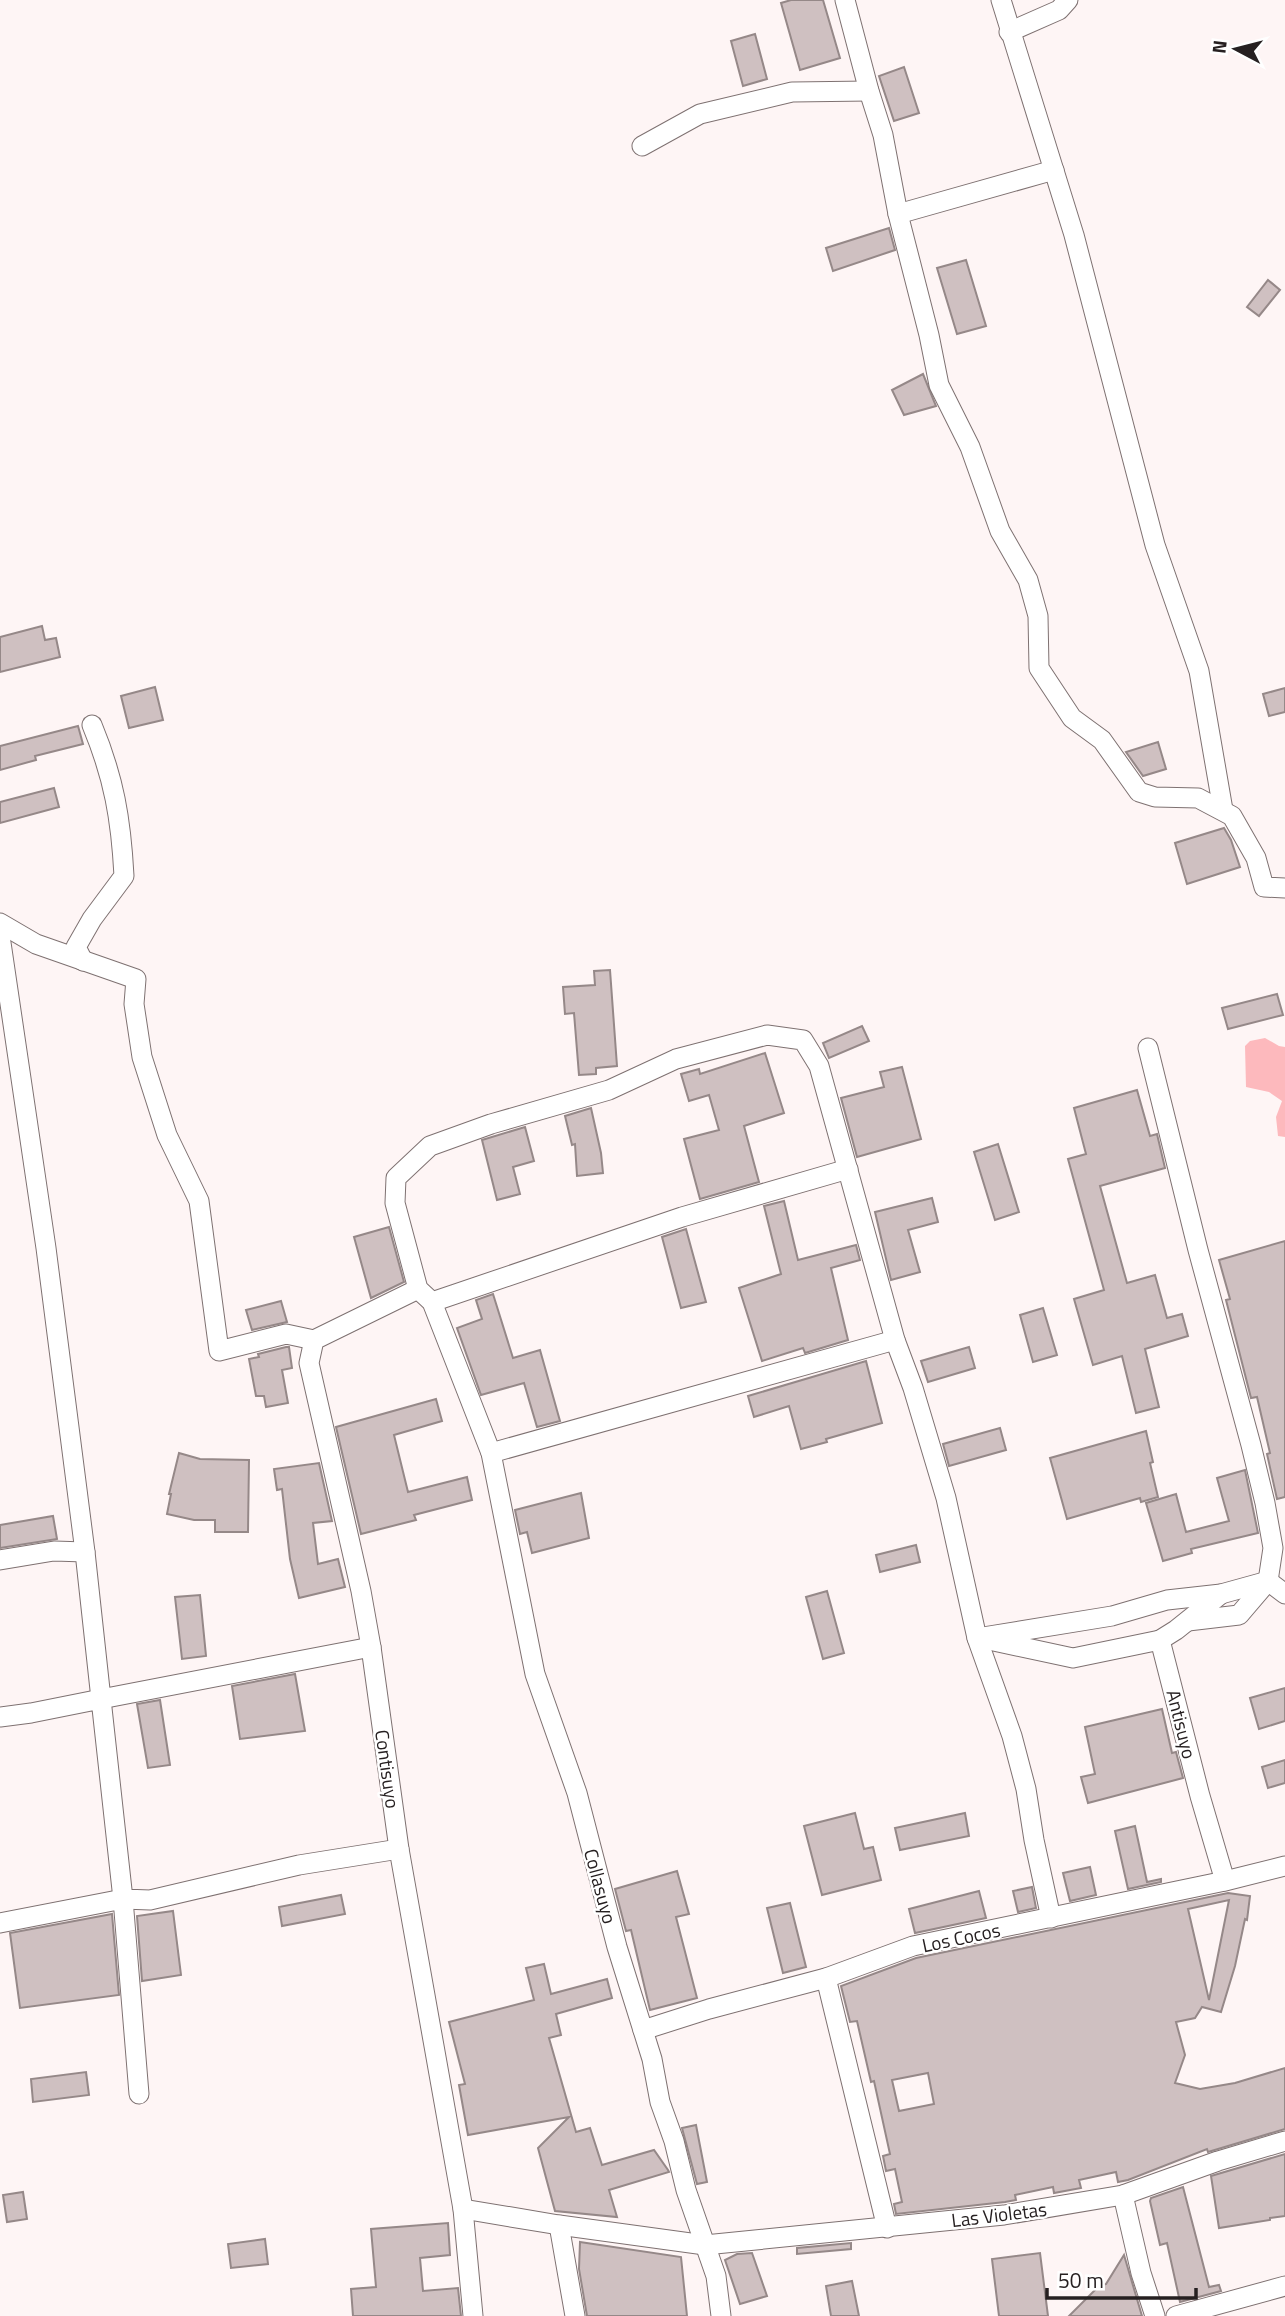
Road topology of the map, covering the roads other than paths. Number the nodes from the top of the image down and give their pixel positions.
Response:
1 (845, 0) edge
2 (1001, 0) edge
3 (1068, 0) edge
4 (1009, 32) junction
5 (869, 91) junction
6 (642, 146) dead end
7 (1054, 170) junction
8 (898, 214) junction
9 (92, 725) dead end
10 (1223, 810) junction
11 (1285, 888) edge
12 (0, 923) edge
13 (0, 936) edge
14 (83, 961) junction
15 (1148, 1048) dead end
16 (848, 1169) junction
17 (425, 1295) junction
18 (314, 1340) junction
19 (895, 1340) junction
20 (491, 1453) junction
21 (85, 1552) junction
22 (0, 1560) edge
23 (1268, 1581) junction
24 (1221, 1594) junction
25 (1285, 1594) edge
26 (1188, 1621) junction
27 (977, 1638) junction
28 (1160, 1640) junction
29 (371, 1647) junction
30 (101, 1699) junction
31 (0, 1717) edge
32 (399, 1849) junction
33 (1285, 1866) edge
34 (1224, 1881) junction
35 (123, 1899) junction
36 (1051, 1918) junction
37 (0, 1923) edge
38 (826, 1978) junction
39 (643, 2030) junction
40 (139, 2094) dead end
41 (1285, 2141) edge
42 (1123, 2195) junction
43 (463, 2209) junction
44 (559, 2225) junction
45 (887, 2228) junction
46 (705, 2245) junction
47 (1285, 2286) edge
48 (473, 2316) edge
49 (575, 2316) edge
50 (721, 2316) edge
51 (1155, 2316) edge
52 (1176, 2316) edge

1 - 5 street
2 - 4 street
3 - 4 street
4 - 7 street
5 - 6 street
5 - 8 street
7 - 8 street
7 - 10 street
8 - 10 street
9 - 14 street
10 - 11 street
12 - 14 street
13 - 21 street
14 - 18 street
15 - 23 street
16 - 17 street
16 - 17 street, Collasuyo
16 - 19 street
17 - 18 street
17 - 20 street, Collasuyo
18 - 29 street, Contisuyo
19 - 20 street
19 - 27 street
20 - 39 street, Collasuyo
21 - 22 street
21 - 30 street
23 - 24 street
23 - 25 street
23 - 26 street
24 - 26 street
24 - 27 street
26 - 28 street
27 - 28 street
27 - 36 street
28 - 34 street, Antisuyo
29 - 30 street
29 - 32 street, Contisuyo
30 - 31 street
30 - 35 street
32 - 35 street
32 - 43 street, Contisuyo
33 - 34 street, Los Cocos
34 - 36 street, Los Cocos
35 - 37 street
35 - 40 street
36 - 38 street, Los Cocos
38 - 39 street, Los Cocos
38 - 45 street
39 - 46 street, Collasuyo
41 - 42 street, Las Violetas
42 - 45 street, Las Violetas
42 - 51 street
43 - 44 street, Las Violetas
43 - 48 street, Contisuyo
44 - 46 street, Las Violetas
44 - 49 street
45 - 46 street, Las Violetas
46 - 50 street, Collasuyo
47 - 52 street

